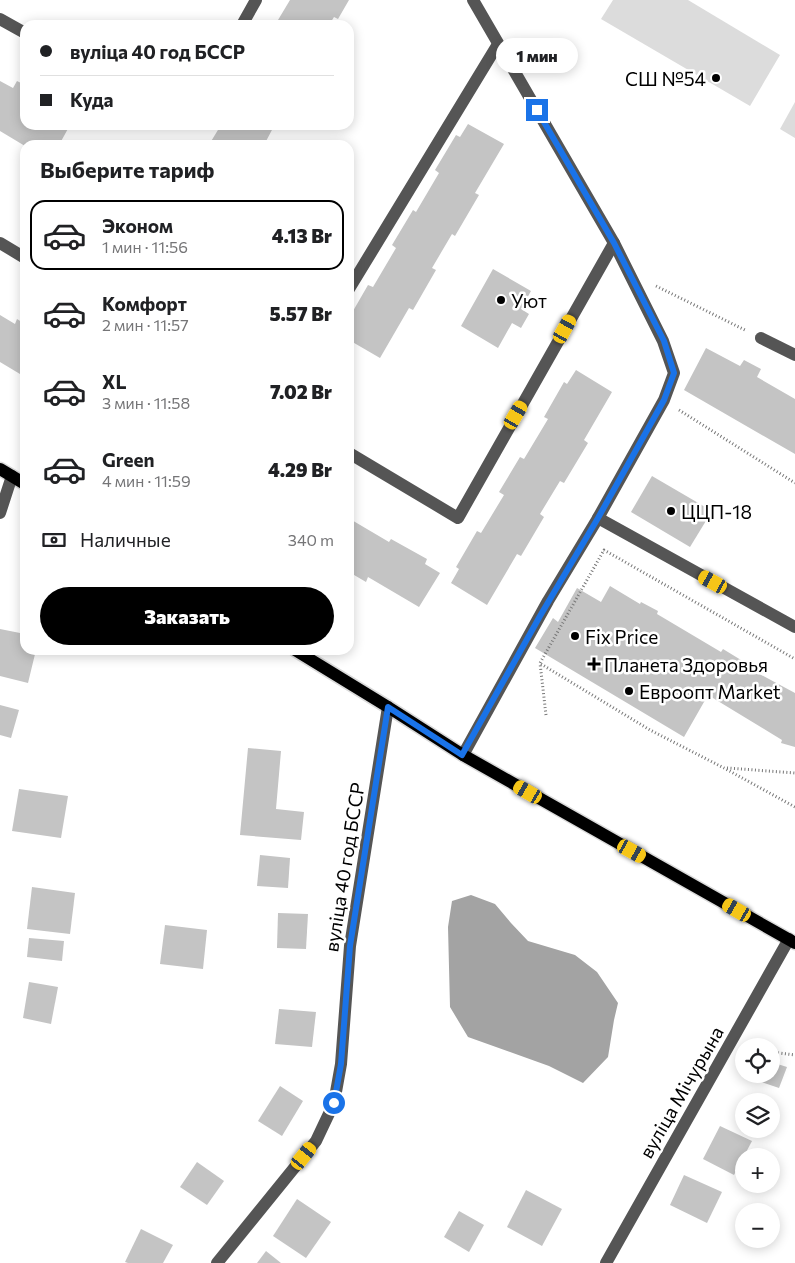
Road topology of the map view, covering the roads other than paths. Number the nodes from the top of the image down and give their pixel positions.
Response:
1 (256, 0) edge
2 (473, 0) edge
3 (0, 19) edge
4 (245, 20) edge
5 (20, 30) edge
6 (498, 44) junction
7 (0, 243) edge
8 (614, 243) junction
9 (20, 255) edge
10 (354, 281) edge
11 (761, 338) road end
12 (795, 355) edge
13 (354, 456) edge
14 (0, 468) edge
15 (12, 476) junction
16 (20, 481) edge
17 (0, 513) edge
18 (598, 518) junction
19 (795, 627) edge
20 (303, 655) edge
21 (388, 707) junction
22 (462, 755) junction
23 (792, 941) edge
24 (217, 1263) edge
25 (606, 1263) edge

1 - 4 street
2 - 6 street
3 - 5 street
6 - 8 street
6 - 10 street
7 - 9 street
8 - 13 street
8 - 18 street
11 - 12 street
14 - 15 main road
15 - 16 main road
15 - 17 street
18 - 19 street
18 - 22 street
20 - 21 main road
21 - 22 main road
21 - 24 street, вуліца 40 год БССР
22 - 23 main road
23 - 25 street, вуліца Мічурына

